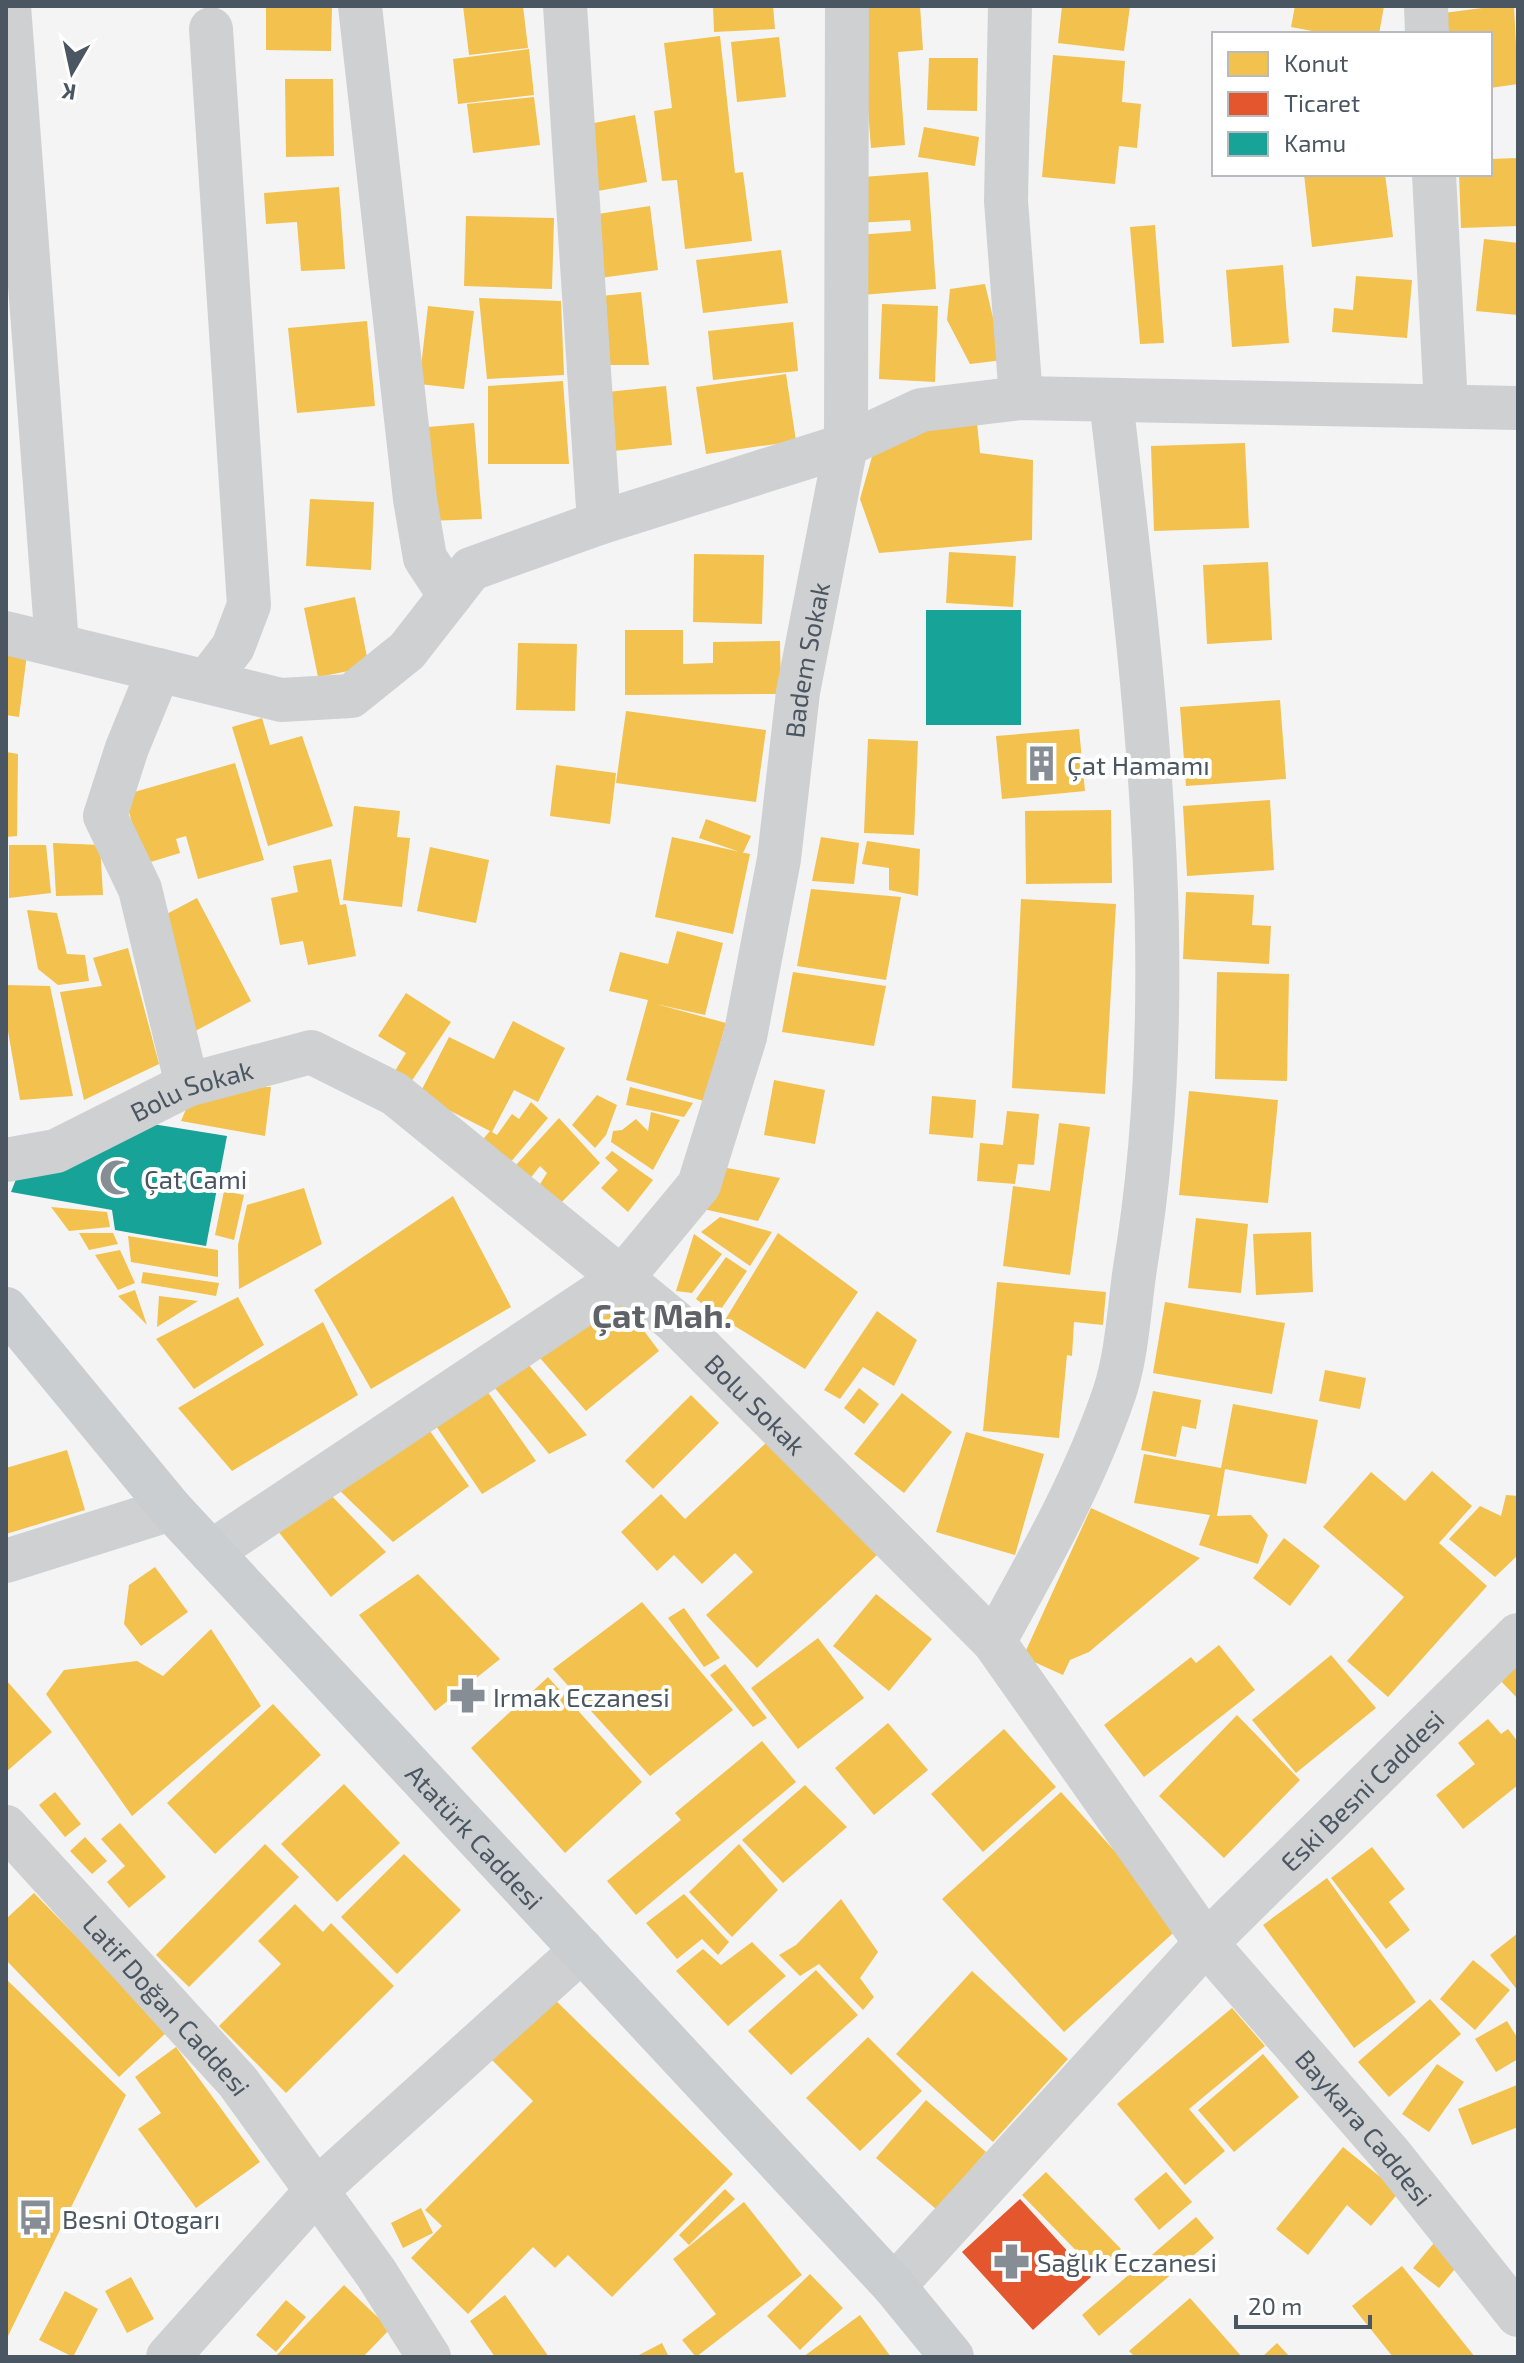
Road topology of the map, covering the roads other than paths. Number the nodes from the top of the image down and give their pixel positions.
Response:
1 (9, 6) edge
2 (360, 6) edge
3 (565, 6) edge
4 (847, 6) edge
5 (1010, 6) edge
6 (1426, 6) edge
7 (211, 29) dead end
8 (1427, 32) edge
9 (1434, 176) edge
10 (1021, 398) junction
11 (1111, 400) junction
12 (1446, 406) junction
13 (1518, 408) edge
14 (846, 445) junction
15 (599, 523) junction
16 (450, 596) junction
17 (6, 633) edge
18 (57, 644) junction
19 (159, 670) junction
20 (207, 681) junction
21 (187, 1085) junction
22 (6, 1160) edge
23 (622, 1278) junction
24 (6, 1309) edge
25 (171, 1509) junction
26 (211, 1552) junction
27 (6, 1561) edge
28 (1518, 1635) edge
29 (994, 1642) junction
30 (6, 1827) edge
31 (1206, 1943) junction
32 (582, 1950) junction
33 (316, 2191) junction
34 (894, 2286) junction
35 (1518, 2315) edge
36 (416, 2350) edge
37 (168, 2357) edge
38 (952, 2357) edge

1 - 18 street
2 - 16 street
3 - 15 street
4 - 14 street, Badem Sokak
5 - 10 street
6 - 8 street
7 - 20 street
9 - 12 street
10 - 11 street
10 - 14 street
11 - 12 street
11 - 29 street
12 - 13 street
14 - 15 street
14 - 23 street, Badem Sokak
15 - 16 street
16 - 20 street
17 - 18 street
18 - 19 street
19 - 20 street
19 - 21 street
21 - 22 street, Bolu Sokak
21 - 23 street, Bolu Sokak
23 - 26 street, Badem Sokak
23 - 29 street, Bolu Sokak
24 - 25 main road, Atatürk Caddesi
25 - 26 main road, Atatürk Caddesi
25 - 27 street
26 - 32 main road, Atatürk Caddesi
28 - 31 street, Eski Besni Caddesi
29 - 31 street, Bolu Sokak
30 - 33 street, Latif Doğan Caddesi
31 - 34 street, Eski Besni Caddesi
31 - 35 street, Baykara Caddesi
32 - 33 street
32 - 34 main road, Atatürk Caddesi
33 - 36 street, Latif Doğan Caddesi
33 - 37 street
34 - 38 main road, Atatürk Caddesi

